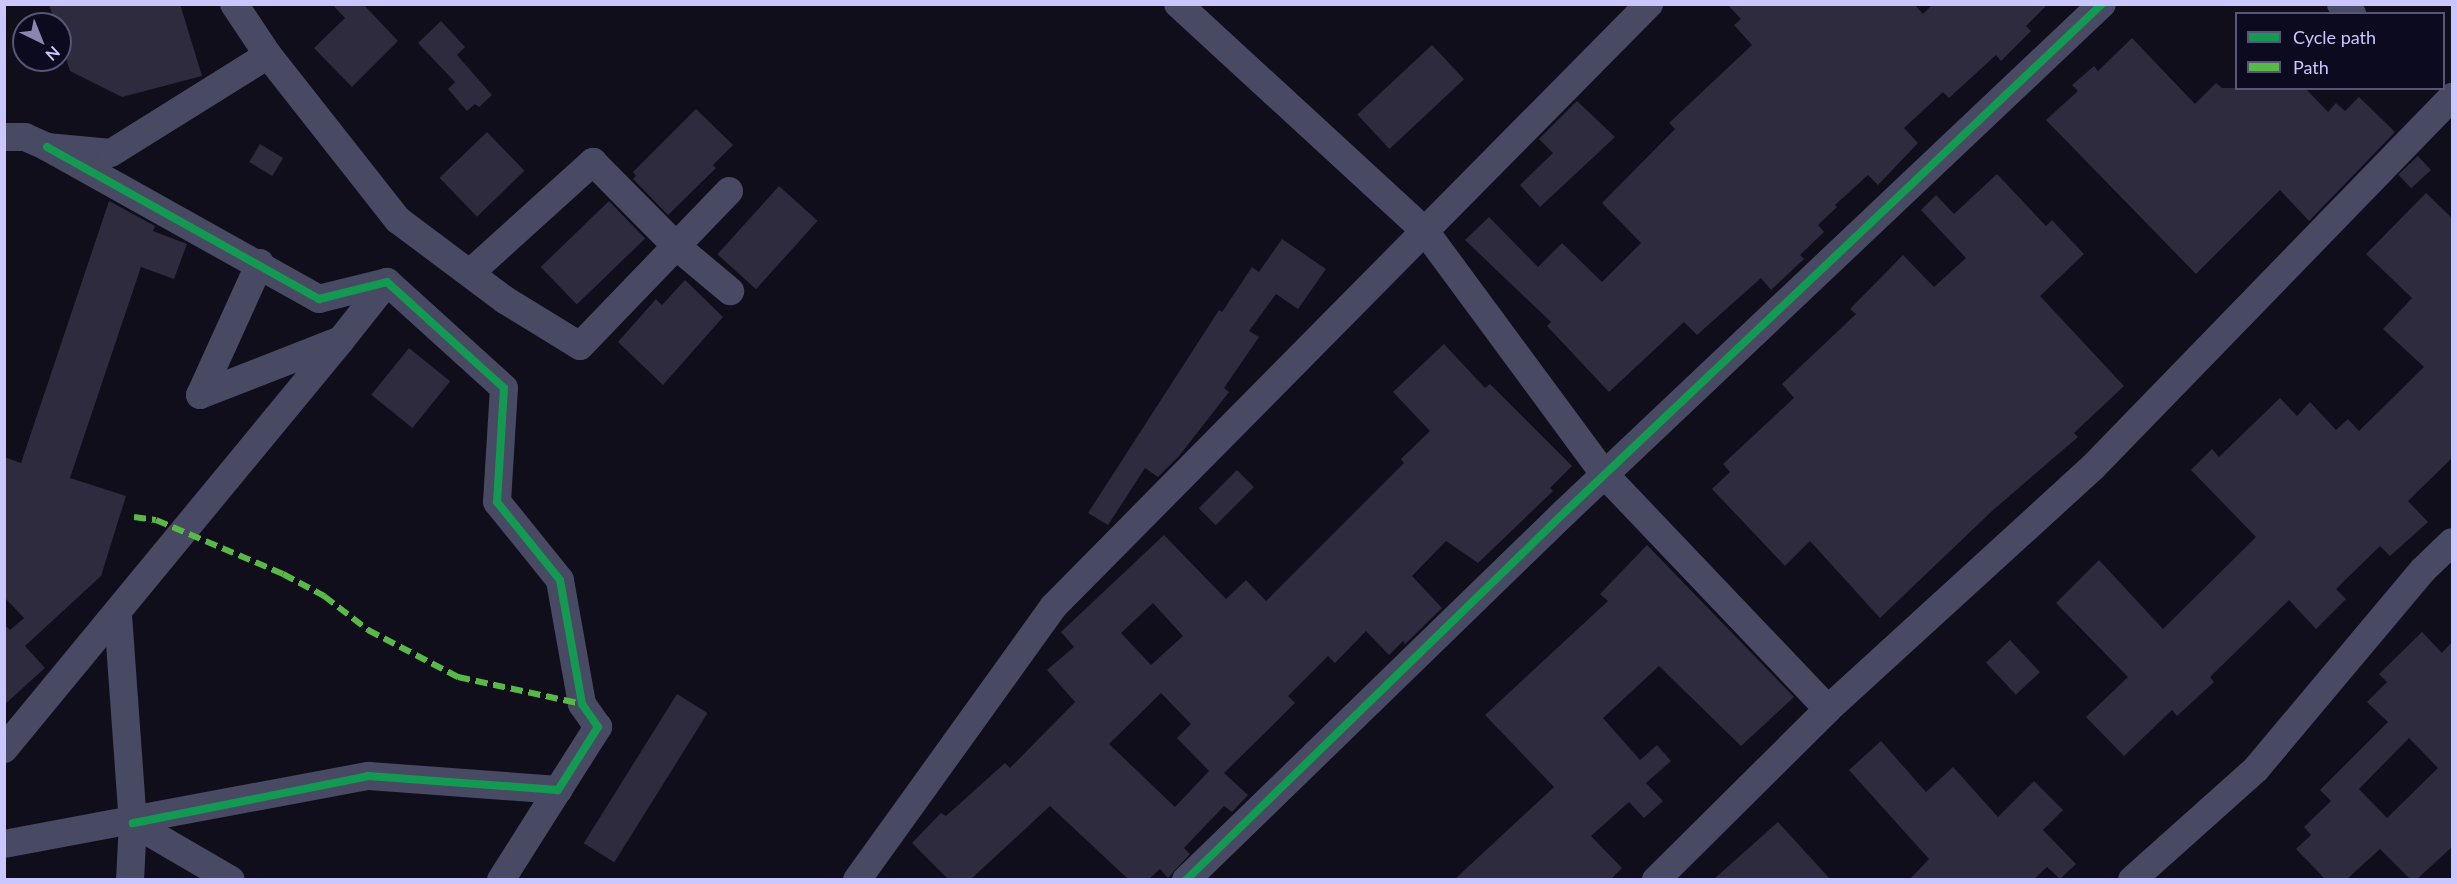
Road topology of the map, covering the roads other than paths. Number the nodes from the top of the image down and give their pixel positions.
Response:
1 (234, 4) edge
2 (1649, 4) edge
3 (2102, 4) edge
4 (1195, 9) edge
5 (268, 55) junction
6 (2449, 94) edge
7 (20, 135) edge
8 (729, 191) dead end
9 (1425, 231) junction
10 (675, 245) junction
11 (260, 263) junction
12 (470, 273) junction
13 (387, 282) junction
14 (730, 291) dead end
15 (341, 340) junction
16 (1605, 475) junction
17 (2452, 542) edge
18 (118, 615) junction
19 (1828, 709) junction
20 (4, 749) edge
21 (558, 790) junction
22 (133, 823) junction
23 (4, 844) edge
24 (130, 879) edge
25 (231, 879) edge
26 (501, 879) edge
27 (857, 879) edge
28 (1186, 879) edge
29 (1656, 879) edge
30 (2132, 879) edge

1 - 5 street
2 - 9 street
3 - 16 street
4 - 9 street
5 - 7 street
5 - 12 street
6 - 19 street
7 - 11 street
8 - 10 street
9 - 16 street
9 - 27 street
10 - 12 street
10 - 12 street
10 - 14 street
11 - 13 street
11 - 15 street
13 - 15 street
13 - 21 street
15 - 18 street
16 - 19 street
16 - 28 street
17 - 30 street
18 - 20 street
18 - 22 street
19 - 29 street
21 - 22 street
21 - 26 street
22 - 23 street
22 - 24 street
22 - 25 street

